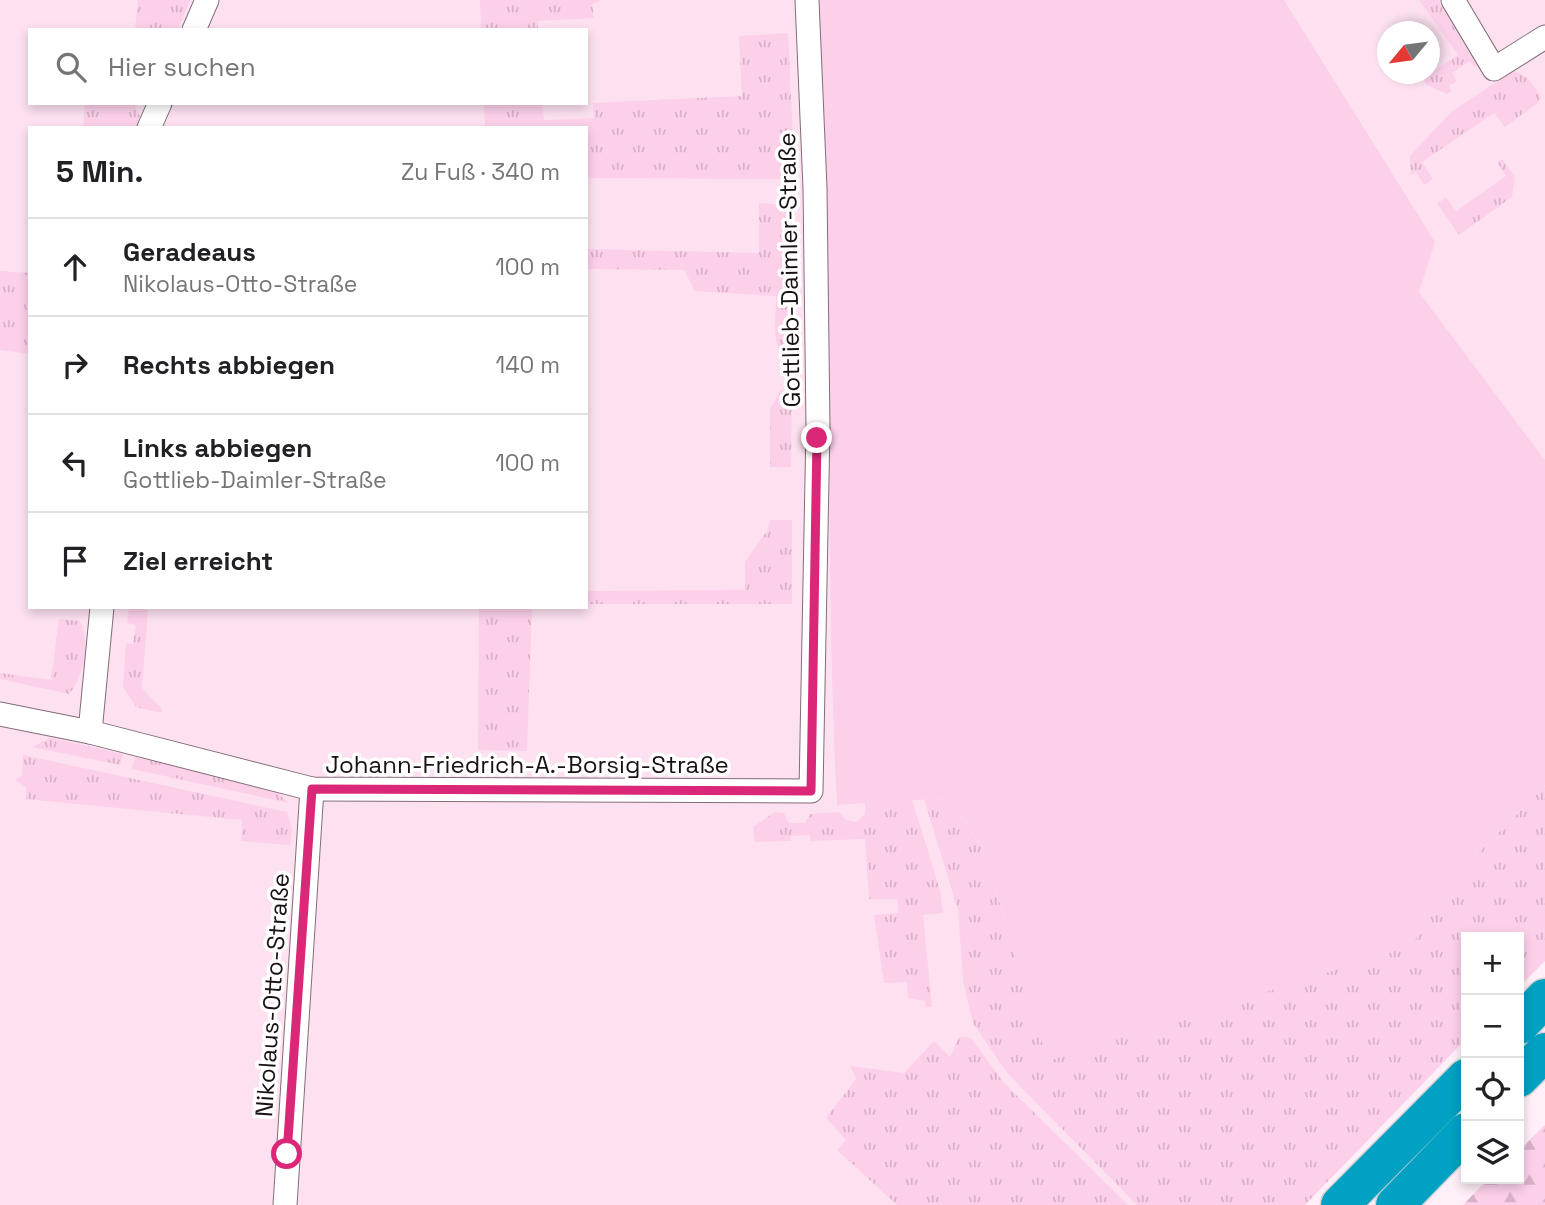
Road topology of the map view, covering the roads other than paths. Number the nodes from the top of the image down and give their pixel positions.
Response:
1 (206, 0) edge
2 (807, 0) edge
3 (1453, 0) edge
4 (195, 28) edge
5 (1545, 37) edge
6 (159, 105) edge
7 (150, 126) edge
8 (102, 609) edge
9 (0, 714) edge
10 (90, 732) junction
11 (312, 789) junction
12 (811, 791) joint
13 (1545, 998) edge
14 (1524, 1020) edge
15 (1545, 1052) edge
16 (1524, 1074) edge
17 (1461, 1083) edge
18 (1461, 1137) edge
19 (285, 1205) edge
20 (1340, 1205) edge
21 (1395, 1205) edge

1 - 4 street
2 - 12 street, Gottlieb-Daimler-Straße
3 - 5 street
6 - 7 street
8 - 10 street
9 - 10 street, Johann-Friedrich-A.-Borsig-Straße
10 - 11 street, Johann-Friedrich-A.-Borsig-Straße
11 - 12 street, Johann-Friedrich-A.-Borsig-Straße
11 - 19 street, Nikolaus-Otto-Straße
13 - 14 highway
15 - 16 highway
17 - 20 highway
18 - 21 highway

